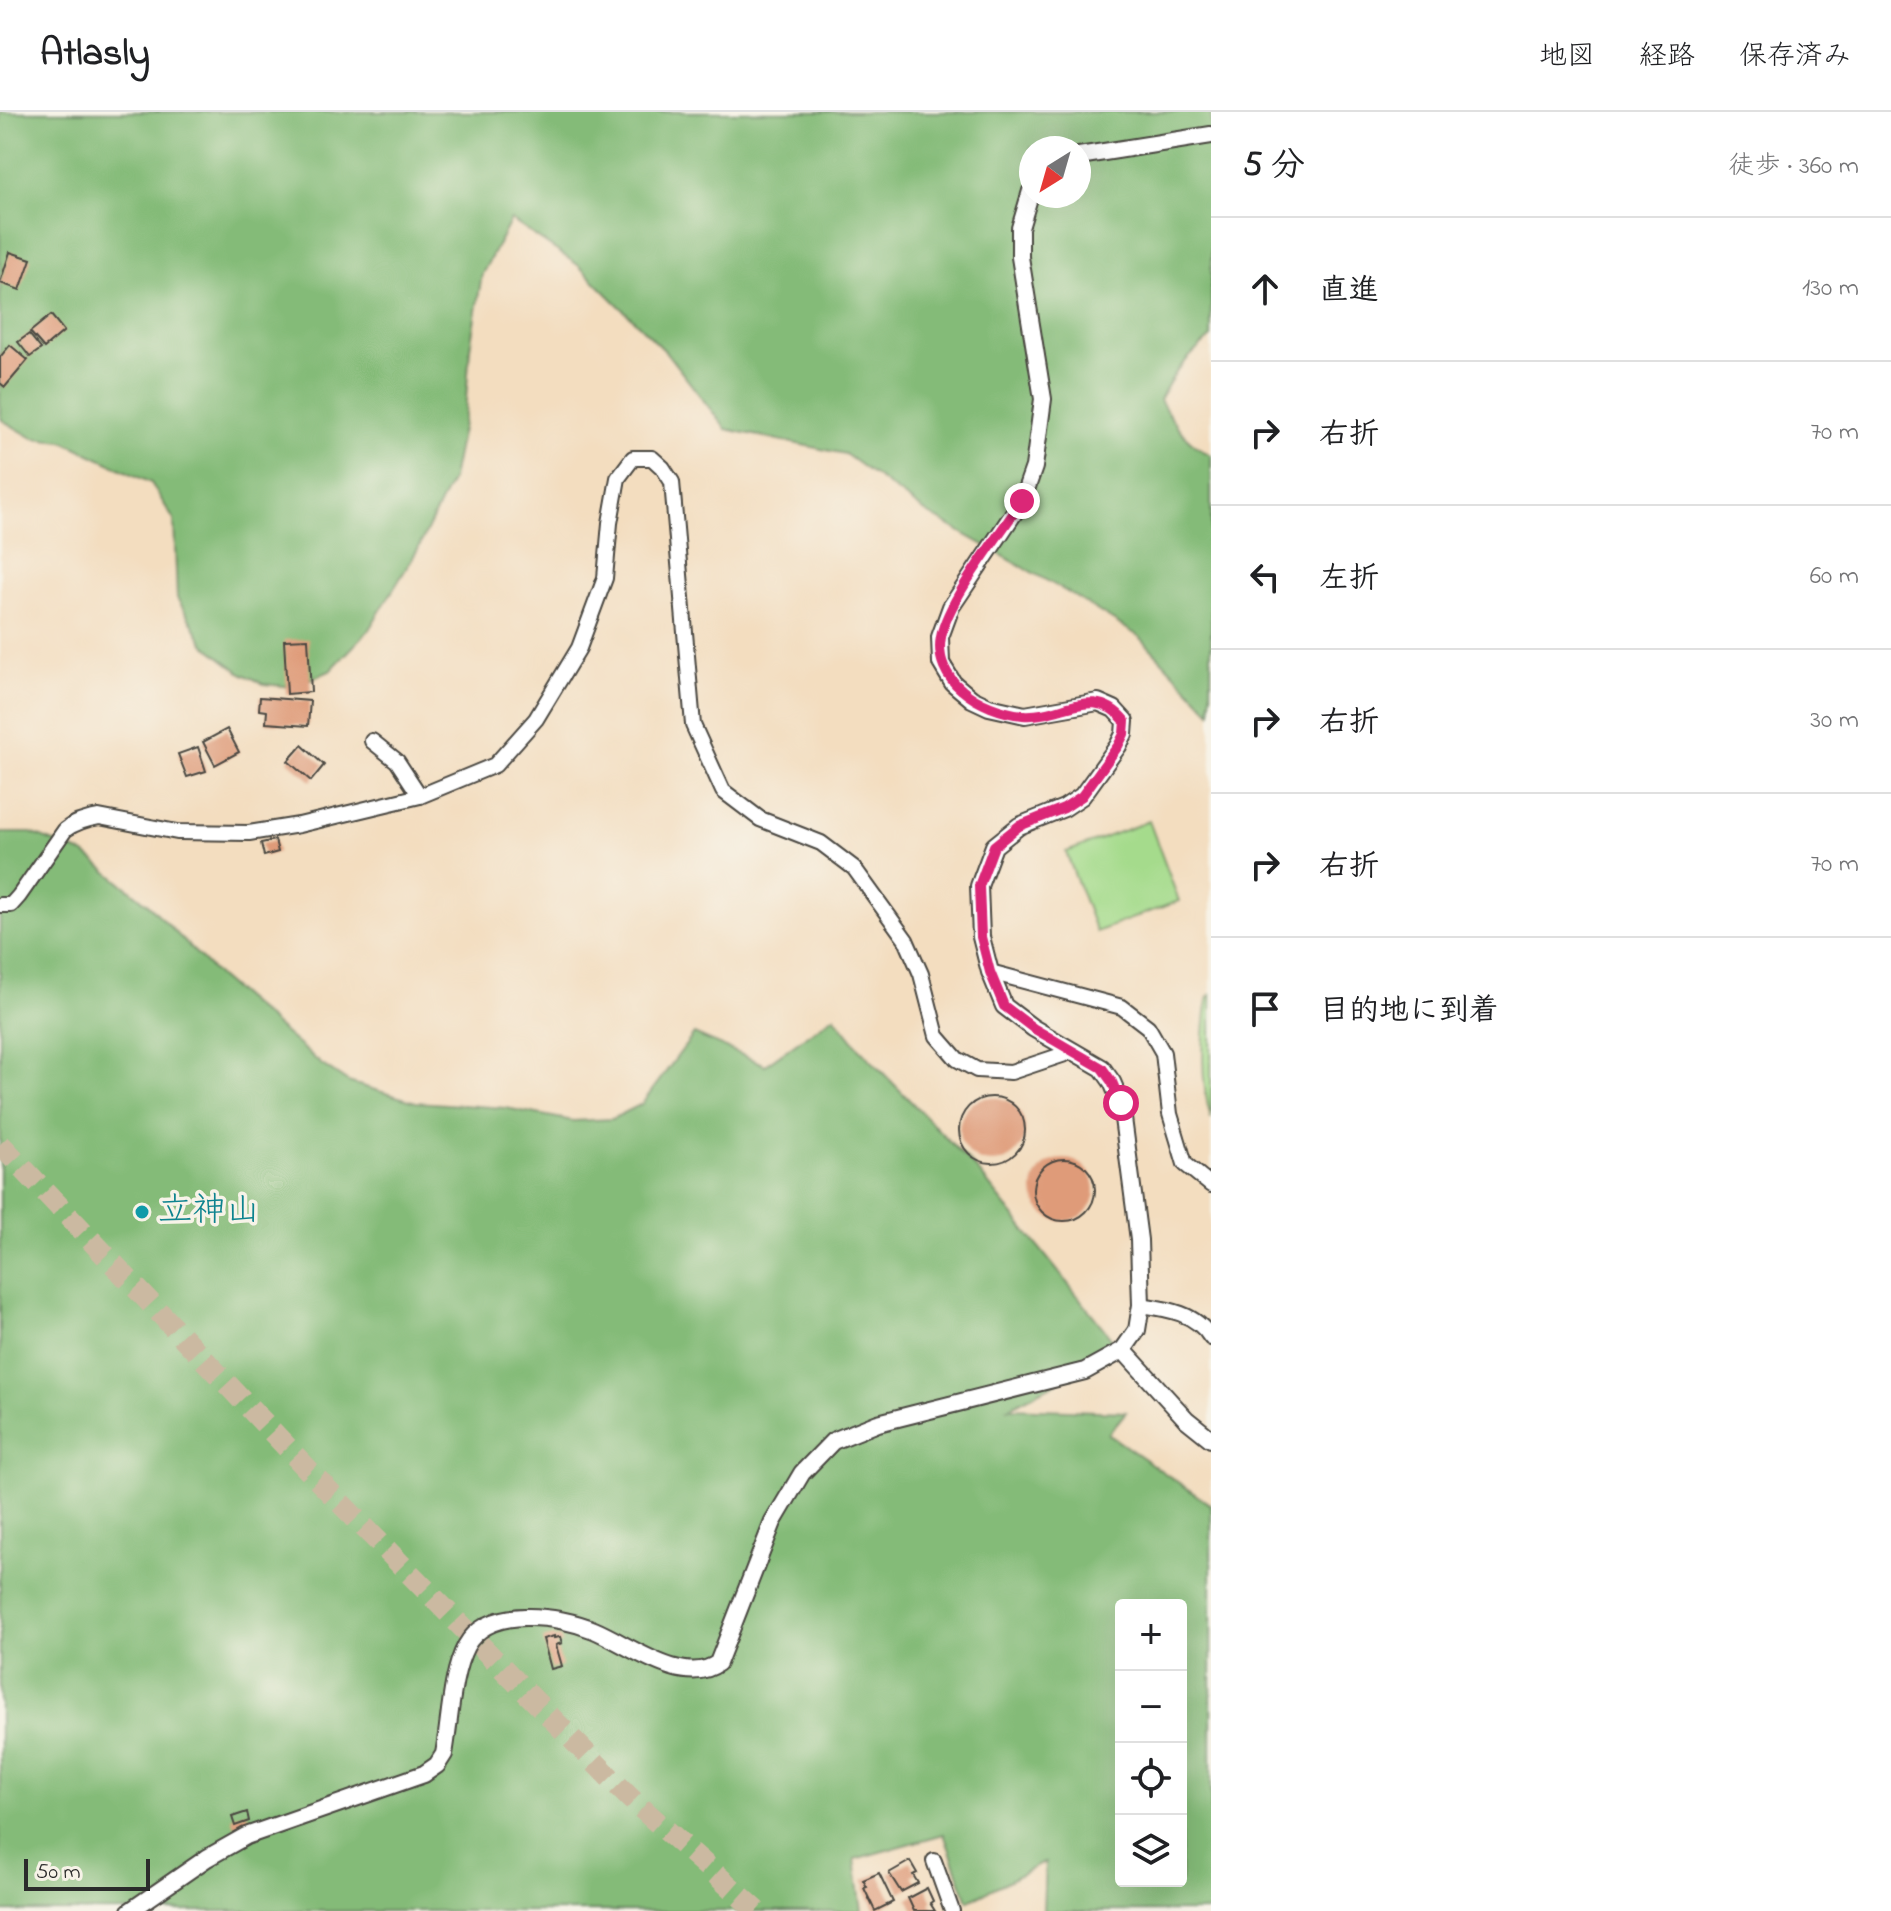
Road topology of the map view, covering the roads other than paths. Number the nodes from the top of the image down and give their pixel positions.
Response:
1 (1211, 135) edge
2 (1091, 154) edge
3 (1026, 208) edge
4 (372, 741) dead end
5 (420, 796) junction
6 (0, 905) edge
7 (990, 972) junction
8 (1074, 1051) junction
9 (1211, 1185) edge
10 (1141, 1305) junction
11 (1211, 1338) edge
12 (1123, 1350) junction
13 (1211, 1439) edge
14 (934, 1861) dead end
15 (130, 1911) edge
16 (952, 1911) edge

1 - 2 street
3 - 7 street
4 - 5 street
5 - 6 street
5 - 8 street
7 - 8 street
7 - 9 street
8 - 10 street
10 - 11 street
10 - 12 street
12 - 13 street
12 - 15 street
14 - 16 street

